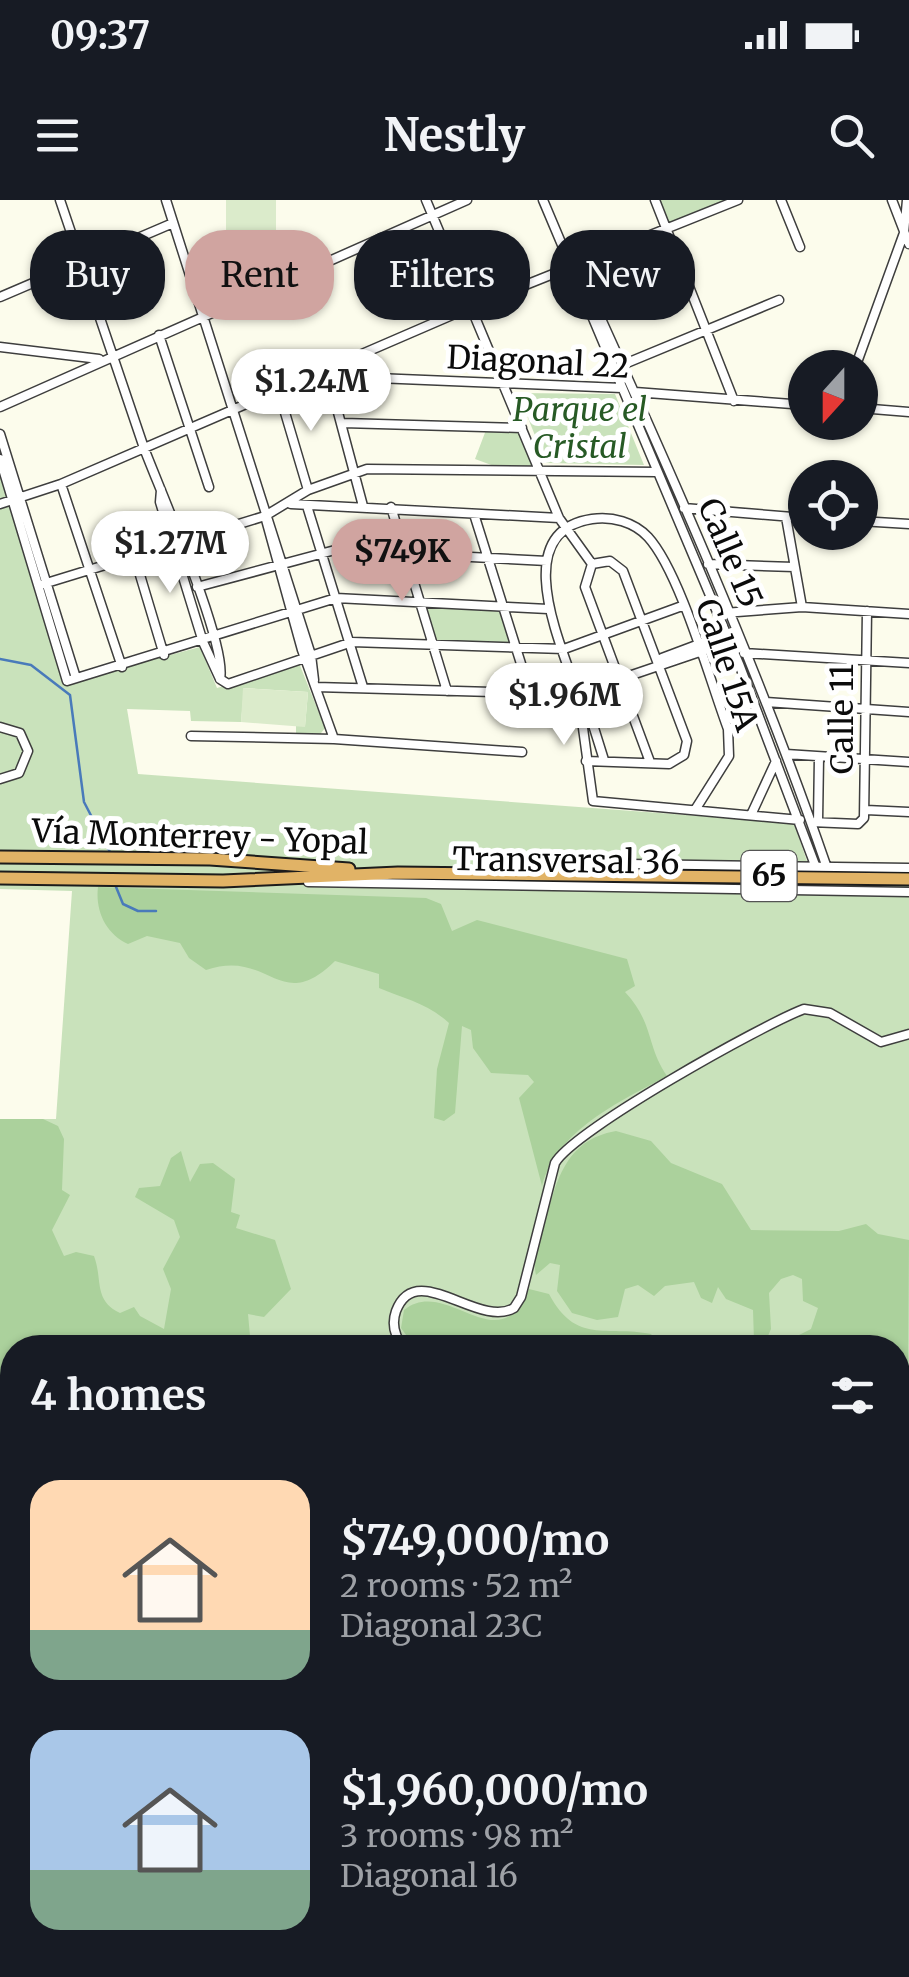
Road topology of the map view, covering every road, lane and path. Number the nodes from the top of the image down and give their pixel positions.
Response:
1 (60, 200) edge
2 (166, 200) edge
3 (426, 200) edge
4 (467, 200) edge
5 (543, 200) edge
6 (655, 200) edge
7 (738, 200) edge
8 (781, 200) edge
9 (892, 200) edge
10 (908, 203) edge
11 (896, 210) junction
12 (432, 215) junction
13 (173, 222) junction
14 (667, 229) junction
15 (71, 230) edge
16 (155, 230) edge
17 (439, 230) edge
18 (556, 230) edge
19 (904, 232) junction
20 (909, 244) edge
21 (800, 248) dead end
22 (185, 258) edge
23 (334, 258) edge
24 (30, 284) edge
25 (0, 297) edge
26 (779, 300) dead end
27 (102, 320) edge
28 (191, 320) edge
29 (206, 320) edge
30 (442, 320) edge
31 (478, 320) edge
32 (593, 320) edge
33 (602, 320) edge
34 (708, 330) junction
35 (159, 335) junction
36 (0, 348) edge
37 (861, 350) edge
38 (114, 355) junction
39 (104, 359) junction
40 (622, 365) junction
41 (327, 373) junction
42 (506, 384) junction
43 (621, 388) junction
44 (278, 389) junction
45 (635, 392) junction
46 (734, 401) junction
47 (788, 404) edge
48 (0, 407) edge
49 (878, 409) edge
50 (231, 410) junction
51 (909, 412) edge
52 (342, 423) junction
53 (522, 428) junction
54 (191, 429) junction
55 (0, 434) edge
56 (144, 448) junction
57 (0, 459) edge
58 (657, 472) junction
59 (355, 473) junction
60 (542, 473) junction
61 (61, 484) junction
62 (209, 487) dead end
63 (308, 490) junction
64 (18, 500) junction
65 (0, 504) edge
66 (290, 504) junction
67 (306, 506) junction
68 (363, 506) junction
69 (391, 507) junction
70 (684, 508) junction
71 (474, 514) junction
72 (265, 516) junction
73 (786, 517) joint
74 (559, 518) junction
75 (878, 522) edge
76 (909, 524) edge
77 (567, 529) junction
78 (177, 542) junction
79 (404, 552) junction
80 (322, 553) junction
81 (134, 555) junction
82 (487, 560) junction
83 (547, 561) junction
84 (592, 564) junction
85 (708, 564) junction
86 (280, 566) junction
87 (794, 567) junction
88 (91, 568) junction
89 (44, 584) junction
90 (197, 588) junction
91 (336, 598) junction
92 (420, 599) junction
93 (504, 604) junction
94 (682, 606) junction
95 (802, 608) junction
96 (548, 609) junction
97 (867, 611) junction
98 (294, 613) junction
99 (723, 614) junction
100 (909, 614) edge
101 (644, 620) junction
102 (604, 635) junction
103 (728, 638) junction
104 (208, 640) junction
105 (352, 642) junction
106 (435, 644) junction
107 (516, 648) junction
108 (698, 648) junction
109 (564, 649) junction
110 (746, 653) junction
111 (164, 655) junction
112 (735, 655) junction
113 (308, 656) junction
114 (867, 660) junction
115 (909, 663) edge
116 (659, 664) junction
117 (122, 667) junction
118 (620, 680) junction
119 (315, 683) junction
120 (363, 687) junction
121 (447, 691) junction
122 (579, 699) junction
123 (766, 702) junction
124 (867, 710) junction
125 (909, 712) edge
126 (1, 726) edge
127 (191, 736) dead end
128 (334, 739) junction
129 (781, 741) junction
130 (769, 744) junction
131 (522, 752) dead end
132 (786, 754) junction
133 (819, 757) junction
134 (586, 760) junction
135 (604, 760) junction
136 (867, 760) junction
137 (776, 761) junction
138 (650, 762) junction
139 (909, 762) edge
140 (0, 779) edge
141 (695, 810) junction
142 (866, 810) junction
143 (909, 812) edge
144 (750, 816) junction
145 (800, 820) junction
146 (814, 822) junction
147 (0, 858) edge
148 (815, 865) junction
149 (826, 865) junction
150 (909, 868) edge
151 (398, 873) junction
152 (464, 873) junction
153 (0, 878) edge
154 (909, 879) edge
155 (223, 881) junction
156 (909, 892) edge
157 (909, 1034) edge
158 (397, 1335) edge

1 - 15 street
2 - 13 street
3 - 12 street
4 - 12 street
5 - 18 street, Calle 15
6 - 14 street
7 - 14 street
8 - 21 street
9 - 11 street
10 - 11 street
10 - 19 street
11 - 19 street
12 - 17 street
12 - 23 street
13 - 16 street
13 - 22 street
14 - 34 street
19 - 20 street
19 - 37 street
24 - 25 street
26 - 34 street
27 - 38 street
28 - 35 street
29 - 50 street
30 - 41 street
31 - 42 street
32 - 43 street, Calle 15
33 - 40 street, Calle 15
34 - 40 street
34 - 46 street
35 - 38 street
35 - 54 street
36 - 39 street
38 - 39 street
38 - 56 street
39 - 48 street
40 - 45 street, Calle 15
41 - 42 street, Diagonal 22
41 - 44 street
41 - 52 street
42 - 43 street, Diagonal 22
42 - 53 street
43 - 45 street, Diagonal 22
43 - 58 street, Calle 15
44 - 50 street
44 - 63 street
45 - 46 street, Diagonal 22
45 - 70 street, Calle 15
46 - 47 street, Diagonal 22
49 - 51 street
50 - 54 street
50 - 72 street
52 - 53 street
52 - 59 street
53 - 60 street
54 - 56 street
54 - 62 street
55 - 64 street
56 - 61 street
56 - 78 street
57 - 64 street
58 - 60 street
58 - 99 street, Calle 15
59 - 60 street
59 - 63 street
59 - 68 street
60 - 74 street
61 - 64 street
61 - 88 street
63 - 66 street
64 - 65 street
64 - 89 street
66 - 67 street
66 - 72 street
67 - 68 street
67 - 80 street
68 - 69 street
69 - 71 street
69 - 79 street
70 - 73 street
70 - 85 street, Calle 15
71 - 74 street
71 - 82 street
72 - 78 street
72 - 86 street
73 - 87 street
74 - 77 street
75 - 76 street
77 - 83 street
77 - 84 street
77 - 94 street, Calle 15A
78 - 81 street
78 - 90 street
78 - 104 street
79 - 80 street
79 - 82 street
79 - 92 street
80 - 86 street
80 - 91 street
81 - 88 street
81 - 111 street
82 - 83 street
82 - 93 street
83 - 96 street
84 - 101 street
84 - 102 street
85 - 87 street
85 - 99 street, Calle 15
86 - 90 street
86 - 98 street
87 - 95 street
88 - 89 street
88 - 117 street
89 - 117 street
90 - 104 street
91 - 92 street
91 - 98 street
91 - 105 street
92 - 93 street
92 - 106 street
93 - 96 street
93 - 107 street
94 - 101 street
94 - 108 street, Calle 15A
95 - 97 street
95 - 99 street
96 - 109 street
97 - 100 street
97 - 114 street, Calle 11
98 - 104 street
98 - 113 street
99 - 103 street, Calle 15
99 - 110 street, Calle 15
101 - 102 street
101 - 116 street
102 - 109 street
102 - 118 street
103 - 108 street
103 - 112 street, Calle 15
104 - 111 street
104 - 113 street
105 - 106 street
105 - 113 street
105 - 120 street
106 - 107 street
106 - 121 street
107 - 109 street
107 - 121 street
108 - 116 street
108 - 141 street, Calle 15A
109 - 122 street
110 - 112 street
110 - 114 street
110 - 123 street, Calle 15
111 - 117 street
112 - 130 street, Calle 15
113 - 119 street
114 - 115 street
114 - 124 street, Calle 11
116 - 118 street
116 - 138 street
118 - 138 street
119 - 120 street
119 - 128 street
120 - 121 street
122 - 134 street
122 - 135 street
123 - 124 street
123 - 129 street, Calle 15
124 - 125 street
124 - 136 street, Calle 11
126 - 140 street
127 - 128 street
128 - 131 street
129 - 130 street
129 - 132 street, Calle 15
130 - 137 street, Calle 15
132 - 133 street
132 - 146 street, Calle 15
133 - 136 street
133 - 146 street
134 - 135 street
134 - 141 street
135 - 138 street
136 - 139 street
136 - 142 street, Calle 11
137 - 144 street
137 - 145 street, Calle 15
141 - 144 street
142 - 143 street
142 - 146 street, Calle 11
144 - 145 street
145 - 148 street, Calle 15
146 - 149 street, Calle 15
147 - 151 highway, Vía Monterrey - Yopal / 65
148 - 149 street, Transversal 36 / 65
148 - 152 street, Transversal 36 / 65
149 - 150 street, Transversal 36 / 65
151 - 152 highway, Vía Monterrey - Yopal / 65
151 - 155 highway, Vía Monterrey - Yopal / 65
152 - 154 highway, Vía Monterrey - Yopal / 65
153 - 155 highway, Vía Monterrey - Yopal / 65
155 - 156 street, Transversal 36 / 65
157 - 158 street

